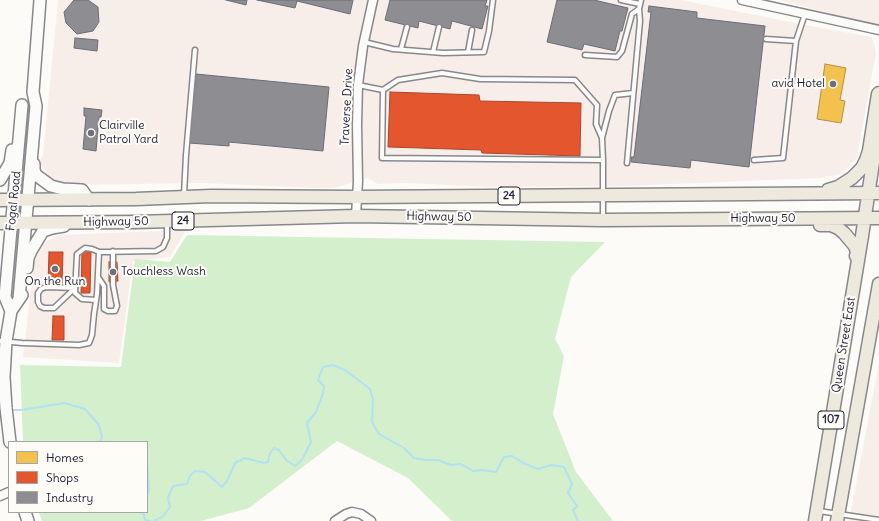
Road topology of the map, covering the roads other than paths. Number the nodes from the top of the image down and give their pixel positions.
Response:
1 (40, 0) edge
2 (373, 0) edge
3 (493, 0) edge
4 (621, 0) edge
5 (742, 0) edge
6 (640, 4) edge
7 (805, 14) junction
8 (407, 27) dead end
9 (439, 27) dead end
10 (472, 30) dead end
11 (879, 30) edge
12 (766, 39) dead end
13 (796, 41) junction
14 (364, 42) junction
15 (401, 49) junction
16 (195, 50) dead end
17 (434, 52) junction
18 (468, 52) junction
19 (585, 55) dead end
20 (358, 85) junction
21 (382, 90) junction
22 (33, 92) junction
23 (633, 93) junction
24 (879, 93) edge
25 (22, 104) junction
26 (36, 106) junction
27 (879, 122) edge
28 (602, 138) junction
29 (603, 160) junction
30 (754, 160) dead end
31 (627, 163) dead end
32 (0, 180) edge
33 (776, 193) junction
34 (874, 193) edge
35 (602, 195) junction
36 (356, 197) junction
37 (184, 198) junction
38 (0, 200) edge
39 (13, 200) junction
40 (28, 200) junction
41 (89, 200) junction
42 (356, 216) junction
43 (865, 218) junction
44 (879, 218) edge
45 (767, 219) junction
46 (603, 220) junction
47 (167, 221) junction
48 (85, 222) junction
49 (6, 223) edge
50 (25, 223) junction
51 (0, 243) edge
52 (99, 252) junction
53 (113, 252) junction
54 (98, 277) junction
55 (879, 284) edge
56 (75, 288) junction
57 (5, 297) junction
58 (18, 299) junction
59 (96, 300) junction
60 (879, 309) edge
61 (11, 311) junction
62 (846, 330) junction
63 (870, 332) junction
64 (3, 341) edge
65 (10, 441) edge
66 (816, 516) edge
67 (838, 518) edge
68 (879, 520) edge
69 (335, 521) edge
70 (371, 521) edge

1 - 22 street, Fogal Road
2 - 14 street, Traverse Drive
3 - 18 lane
4 - 6 lane
5 - 7 street
6 - 19 lane
6 - 23 lane
7 - 11 street
7 - 13 lane
8 - 15 lane
9 - 17 lane
10 - 18 lane
12 - 13 lane
13 - 30 lane
14 - 15 lane
14 - 20 street, Traverse Drive
15 - 17 lane
16 - 37 lane
17 - 18 lane
20 - 21 lane
20 - 36 street, Traverse Drive
21 - 28 lane
21 - 29 lane
22 - 25 street
22 - 26 street, Fogal Road
23 - 28 lane
23 - 31 lane
24 - 33 main road
25 - 32 street
25 - 39 street, Fogal Road
26 - 40 street, Fogal Road
26 - 41 street
27 - 34 main road, Queen Street East
28 - 29 lane
29 - 35 lane
33 - 34 main road, Highway 50 / 24
33 - 35 main road, Highway 50 / 24
34 - 43 main road, Queen Street East / 107
35 - 36 main road, Highway 50 / 24
35 - 46 lane
36 - 37 main road, Highway 50 / 24
36 - 42 street, Traverse Drive
37 - 41 main road, Highway 50 / 24
38 - 39 main road, Highway 50 / 24
39 - 40 main road, Highway 50 / 24
39 - 49 street, Fogal Road
40 - 41 main road, Highway 50 / 24
40 - 50 street, Fogal Road
42 - 46 main road, Highway 50 / 24
42 - 47 main road, Highway 50 / 24
43 - 44 main road, Highway 50 / 24
43 - 45 main road, Highway 50 / 24
43 - 62 main road, Queen Street East / 107
45 - 46 main road, Highway 50 / 24
45 - 62 main road
47 - 48 main road, Highway 50 / 24
47 - 53 lane
48 - 50 main road, Highway 50 / 24
48 - 58 street
49 - 50 main road, Highway 50 / 24
49 - 57 street, Fogal Road
50 - 58 street, Fogal Road
51 - 57 street
52 - 53 lane
52 - 54 lane
52 - 56 lane
53 - 54 lane
54 - 59 lane
55 - 63 main road, Queen Street East / 107
56 - 56 lane
56 - 59 lane
57 - 61 street, Fogal Road
58 - 61 street, Fogal Road
59 - 64 lane
60 - 63 main road
61 - 64 street, Fogal Road
62 - 66 main road, Queen Street East / 107
63 - 67 main road, Queen Street East / 107
64 - 65 street, Fogal Road
66 - 67 lane
67 - 68 lane
69 - 70 street

